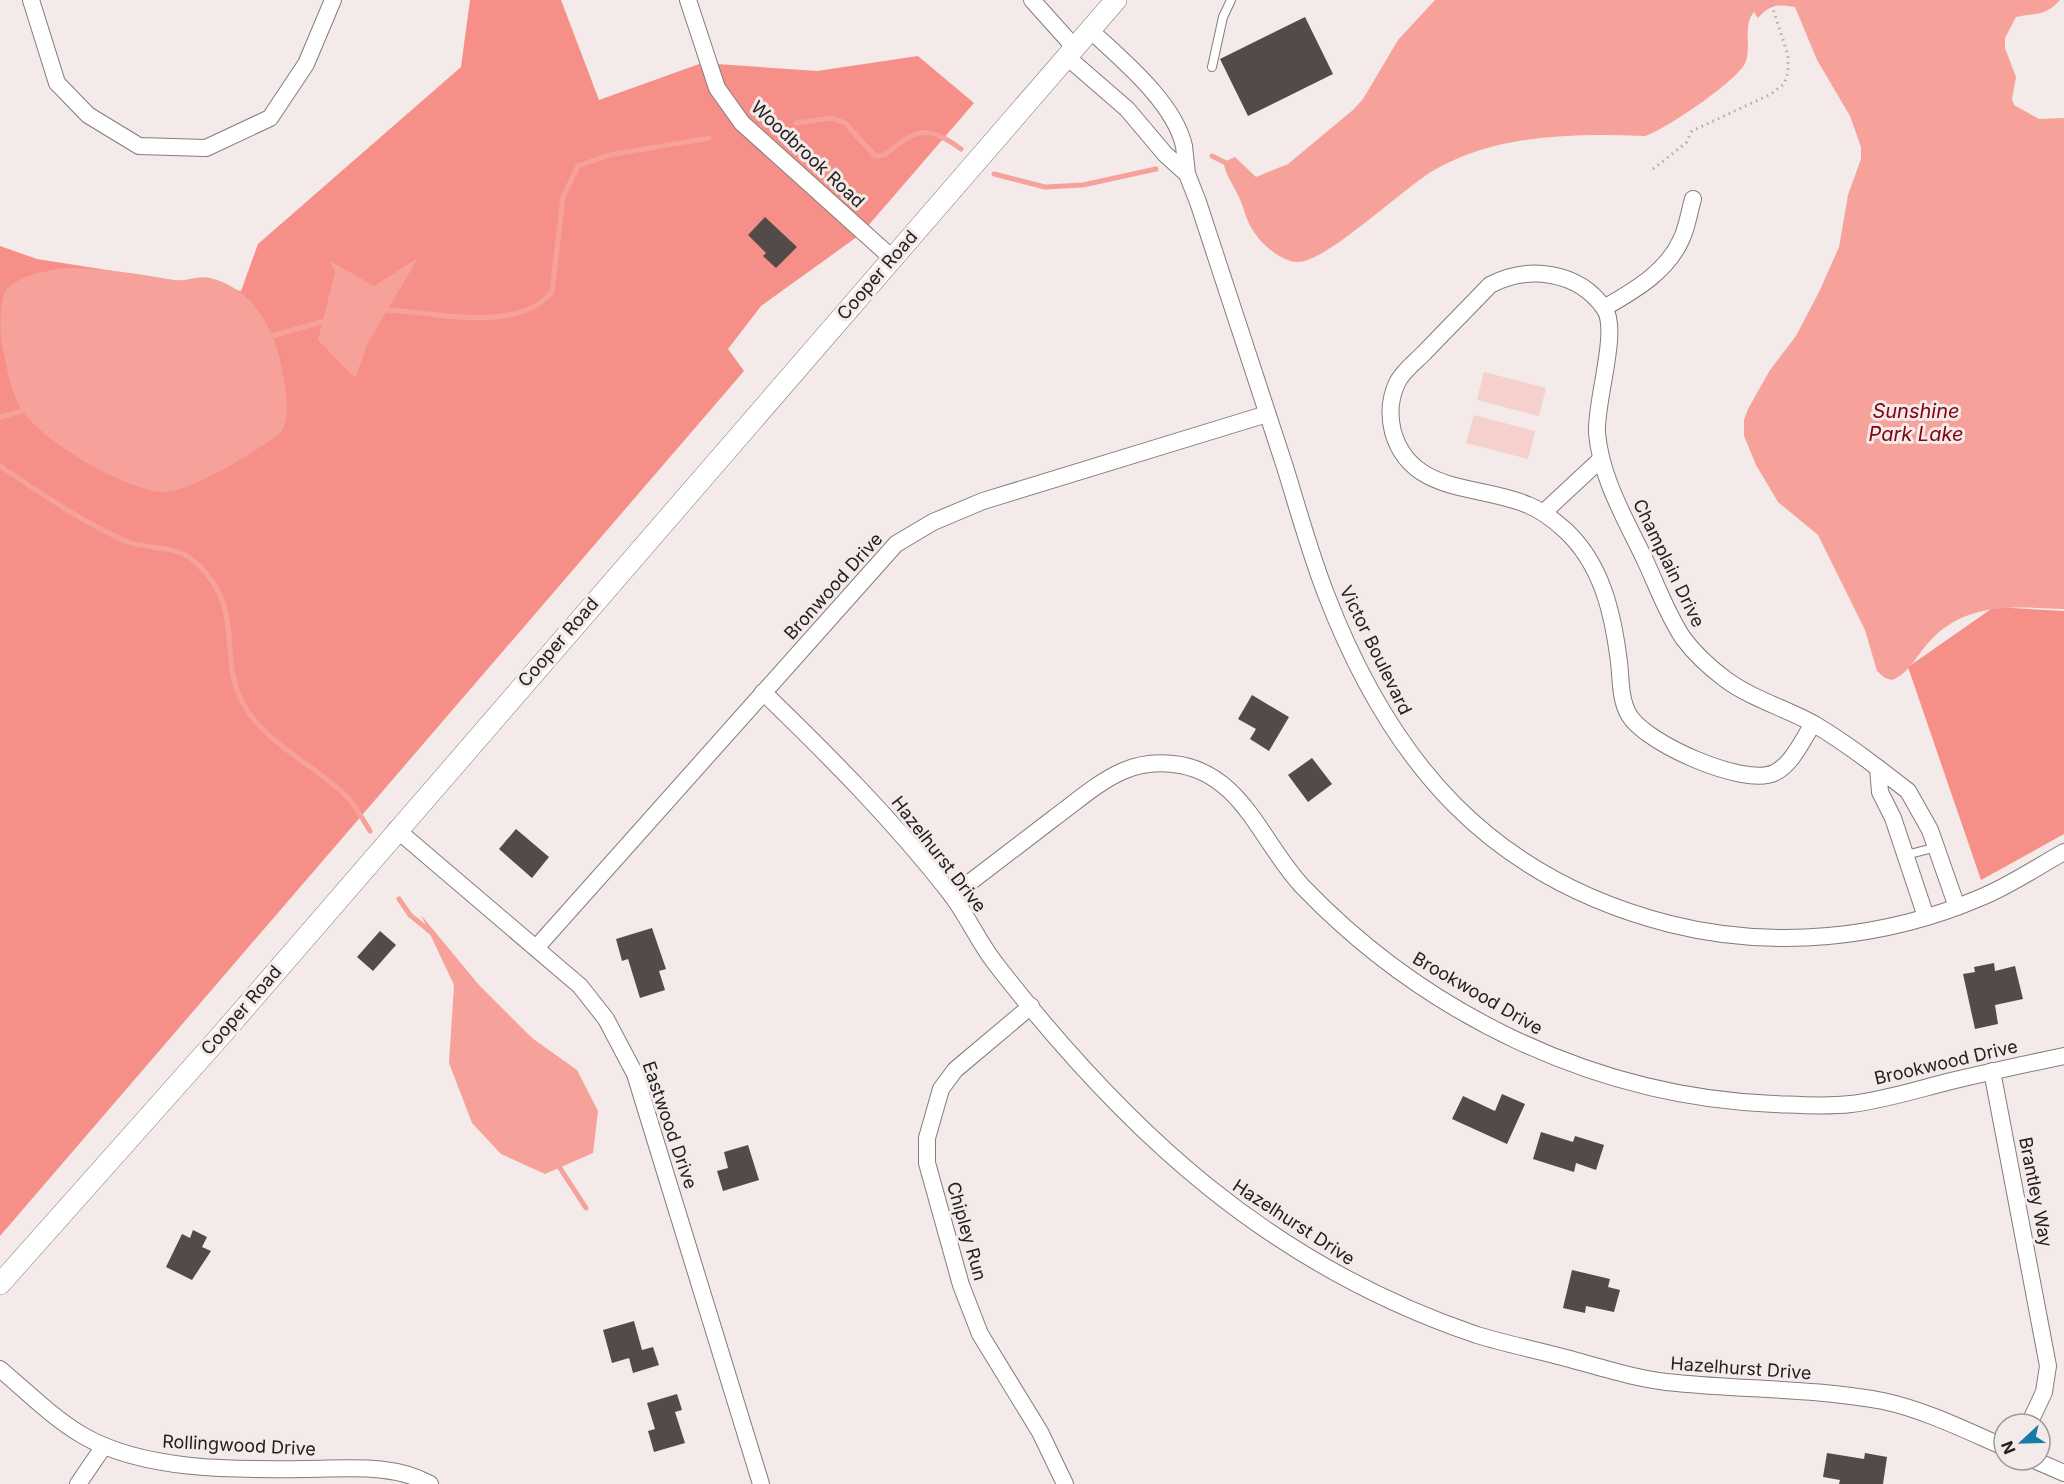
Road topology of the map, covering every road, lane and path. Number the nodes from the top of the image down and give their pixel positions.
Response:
1 (31, 0) edge
2 (333, 0) edge
3 (688, 0) edge
4 (1032, 0) edge
5 (1116, 0) edge
6 (1231, 0) edge
7 (1770, 0) edge
8 (1090, 30) junction
9 (1071, 52) junction
10 (1212, 67) dead end
11 (1653, 169) dead end
12 (1187, 174) junction
13 (1693, 199) dead end
14 (892, 258) junction
15 (1604, 308) junction
16 (1267, 414) junction
17 (1601, 459) junction
18 (1544, 512) junction
19 (763, 692) junction
20 (1813, 724) junction
21 (1878, 768) junction
22 (396, 829) junction
23 (1937, 847) junction
24 (2064, 852) edge
25 (1906, 855) junction
26 (952, 896) junction
27 (1957, 907) junction
28 (1926, 917) junction
29 (536, 948) junction
30 (1030, 1006) junction
31 (2064, 1056) edge
32 (1992, 1071) junction
33 (0, 1284) edge
34 (0, 1369) edge
35 (2034, 1412) edge
36 (1992, 1442) edge
37 (104, 1446) junction
38 (78, 1484) edge
39 (430, 1484) edge
40 (761, 1484) edge
41 (1065, 1484) edge

1 - 2 street
3 - 14 street, Woodbrook Road
4 - 9 street, Victor Boulevard
5 - 8 street, Cooper Road
6 - 10 lane
7 - 11 path
8 - 9 street, Cooper Road
8 - 12 street, Victor Boulevard
9 - 12 street, Victor Boulevard
9 - 14 street, Cooper Road
12 - 16 street, Victor Boulevard
13 - 15 street
14 - 22 street, Cooper Road
15 - 17 street, Champlain Drive
15 - 18 street
16 - 19 street, Bronwood Drive
16 - 28 street, Victor Boulevard
17 - 18 street
17 - 20 street, Champlain Drive
18 - 20 street
19 - 26 street, Hazelhurst Drive
19 - 29 street, Bronwood Drive
20 - 21 street, Champlain Drive
21 - 23 street, Champlain Drive
21 - 25 street
22 - 29 street, Eastwood Drive
22 - 33 street, Cooper Road
23 - 25 lane
23 - 27 street, Champlain Drive
24 - 27 street, Victor Boulevard
25 - 28 street
26 - 30 street, Hazelhurst Drive
26 - 32 street, Brookwood Drive
27 - 28 street, Victor Boulevard
29 - 40 street, Eastwood Drive
30 - 36 street, Hazelhurst Drive
30 - 41 street, Chipley Run
31 - 32 street, Brookwood Drive
32 - 35 street, Brantley Way
34 - 37 street, Rollingwood Drive
37 - 38 street
37 - 39 street, Rollingwood Drive

